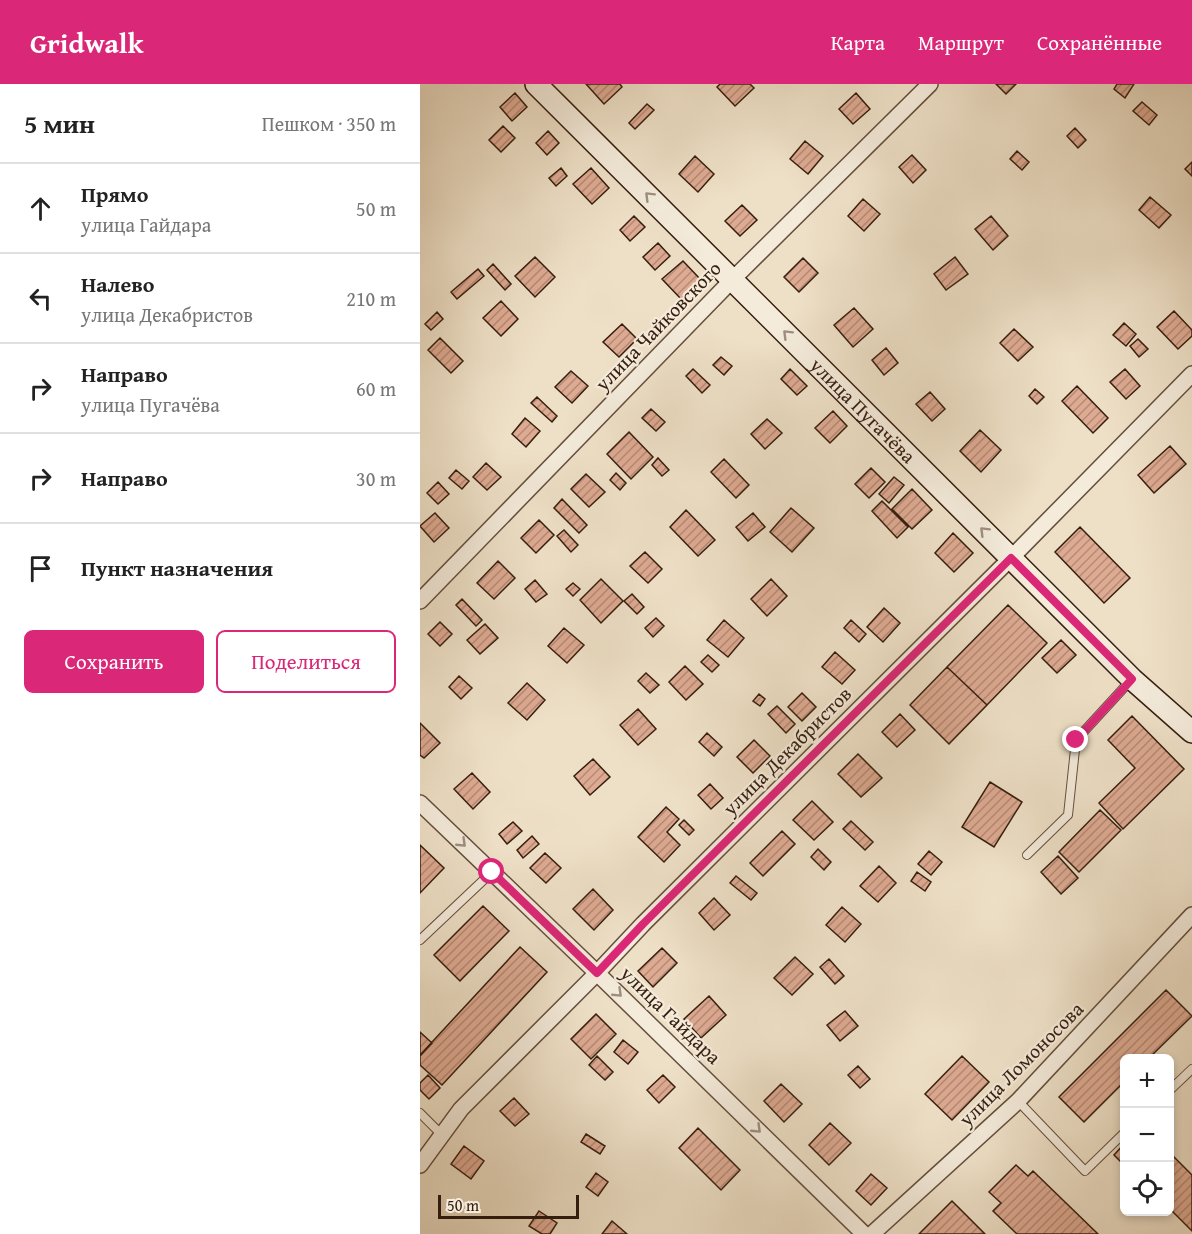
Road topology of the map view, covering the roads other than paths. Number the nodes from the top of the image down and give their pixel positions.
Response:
1 (536, 84) edge
2 (930, 84) edge
3 (733, 279) junction
4 (1192, 374) edge
5 (1011, 558) junction
6 (420, 601) edge
7 (1132, 679) junction
8 (1192, 732) edge
9 (420, 803) edge
10 (1027, 855) dead end
11 (492, 872) junction
12 (1192, 915) edge
13 (420, 940) edge
14 (597, 973) junction
15 (1192, 1069) edge
16 (1174, 1086) edge
17 (1017, 1101) junction
18 (420, 1113) edge
19 (442, 1135) junction
20 (1120, 1138) edge
21 (420, 1165) edge
22 (864, 1234) edge
23 (872, 1234) edge

3 -> 1 street, улица Пугачёва
2 - 3 street, улица Чайковского
5 -> 3 street, улица Пугачёва
3 - 6 street, улица Чайковского
4 - 5 street, улица Декабристов
5 - 7 street, улица Пугачёва
5 - 14 street, улица Декабристов
7 - 8 street, улица Пугачёва
7 - 10 lane
9 -> 11 street, улица Гайдара
11 - 13 lane
11 - 14 street, улица Гайдара
12 - 17 street, улица Ломоносова
14 - 19 street, улица Декабристов
14 -> 22 street, улица Гайдара
15 - 16 lane
17 - 20 lane
17 - 23 street, улица Ломоносова
18 - 19 lane
19 - 21 street, улица Декабристов

